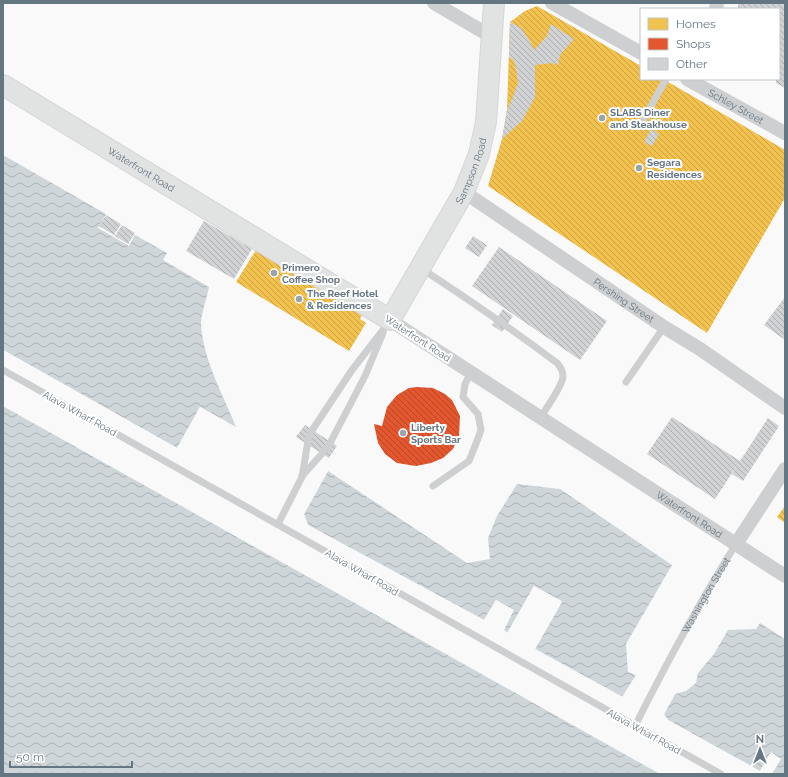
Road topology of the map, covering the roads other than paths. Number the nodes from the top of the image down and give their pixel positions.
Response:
1 (434, 3) edge
2 (494, 3) edge
3 (552, 3) edge
4 (492, 37) junction
5 (640, 52) edge
6 (665, 80) edge
7 (691, 80) edge
8 (3, 85) edge
9 (713, 86) edge
10 (641, 124) dead end
11 (785, 134) edge
12 (464, 192) junction
13 (420, 268) junction
14 (389, 322) junction
15 (664, 327) junction
16 (3, 370) edge
17 (471, 373) junction
18 (626, 382) dead end
19 (785, 408) edge
20 (540, 418) junction
21 (785, 469) edge
22 (302, 477) junction
23 (433, 486) dead end
24 (278, 524) junction
25 (736, 544) junction
26 (785, 576) edge
27 (635, 726) junction
28 (721, 774) edge

1 - 4 street
2 - 4 main road, Sampson Road
3 - 5 street
4 - 12 main road, Sampson Road
6 - 10 lane
7 - 9 street, Schley Street
8 - 14 main road, Waterfront Road
9 - 11 street, Schley Street
12 - 13 main road, Sampson Road
12 - 15 street, Pershing Street
13 - 14 main road, Sampson Road
13 - 20 lane
14 - 17 street, Waterfront Road
14 - 22 lane
14 - 22 lane
15 - 18 lane
15 - 19 street, Pershing Street
16 - 24 lane, Alava Wharf Road
17 - 20 street, Waterfront Road
17 - 23 lane
20 - 25 street, Waterfront Road
21 - 25 street, Washington Street
22 - 24 lane
24 - 27 lane, Alava Wharf Road
25 - 26 street, Waterfront Road
25 - 27 lane, Washington Street
27 - 28 lane, Alava Wharf Road

